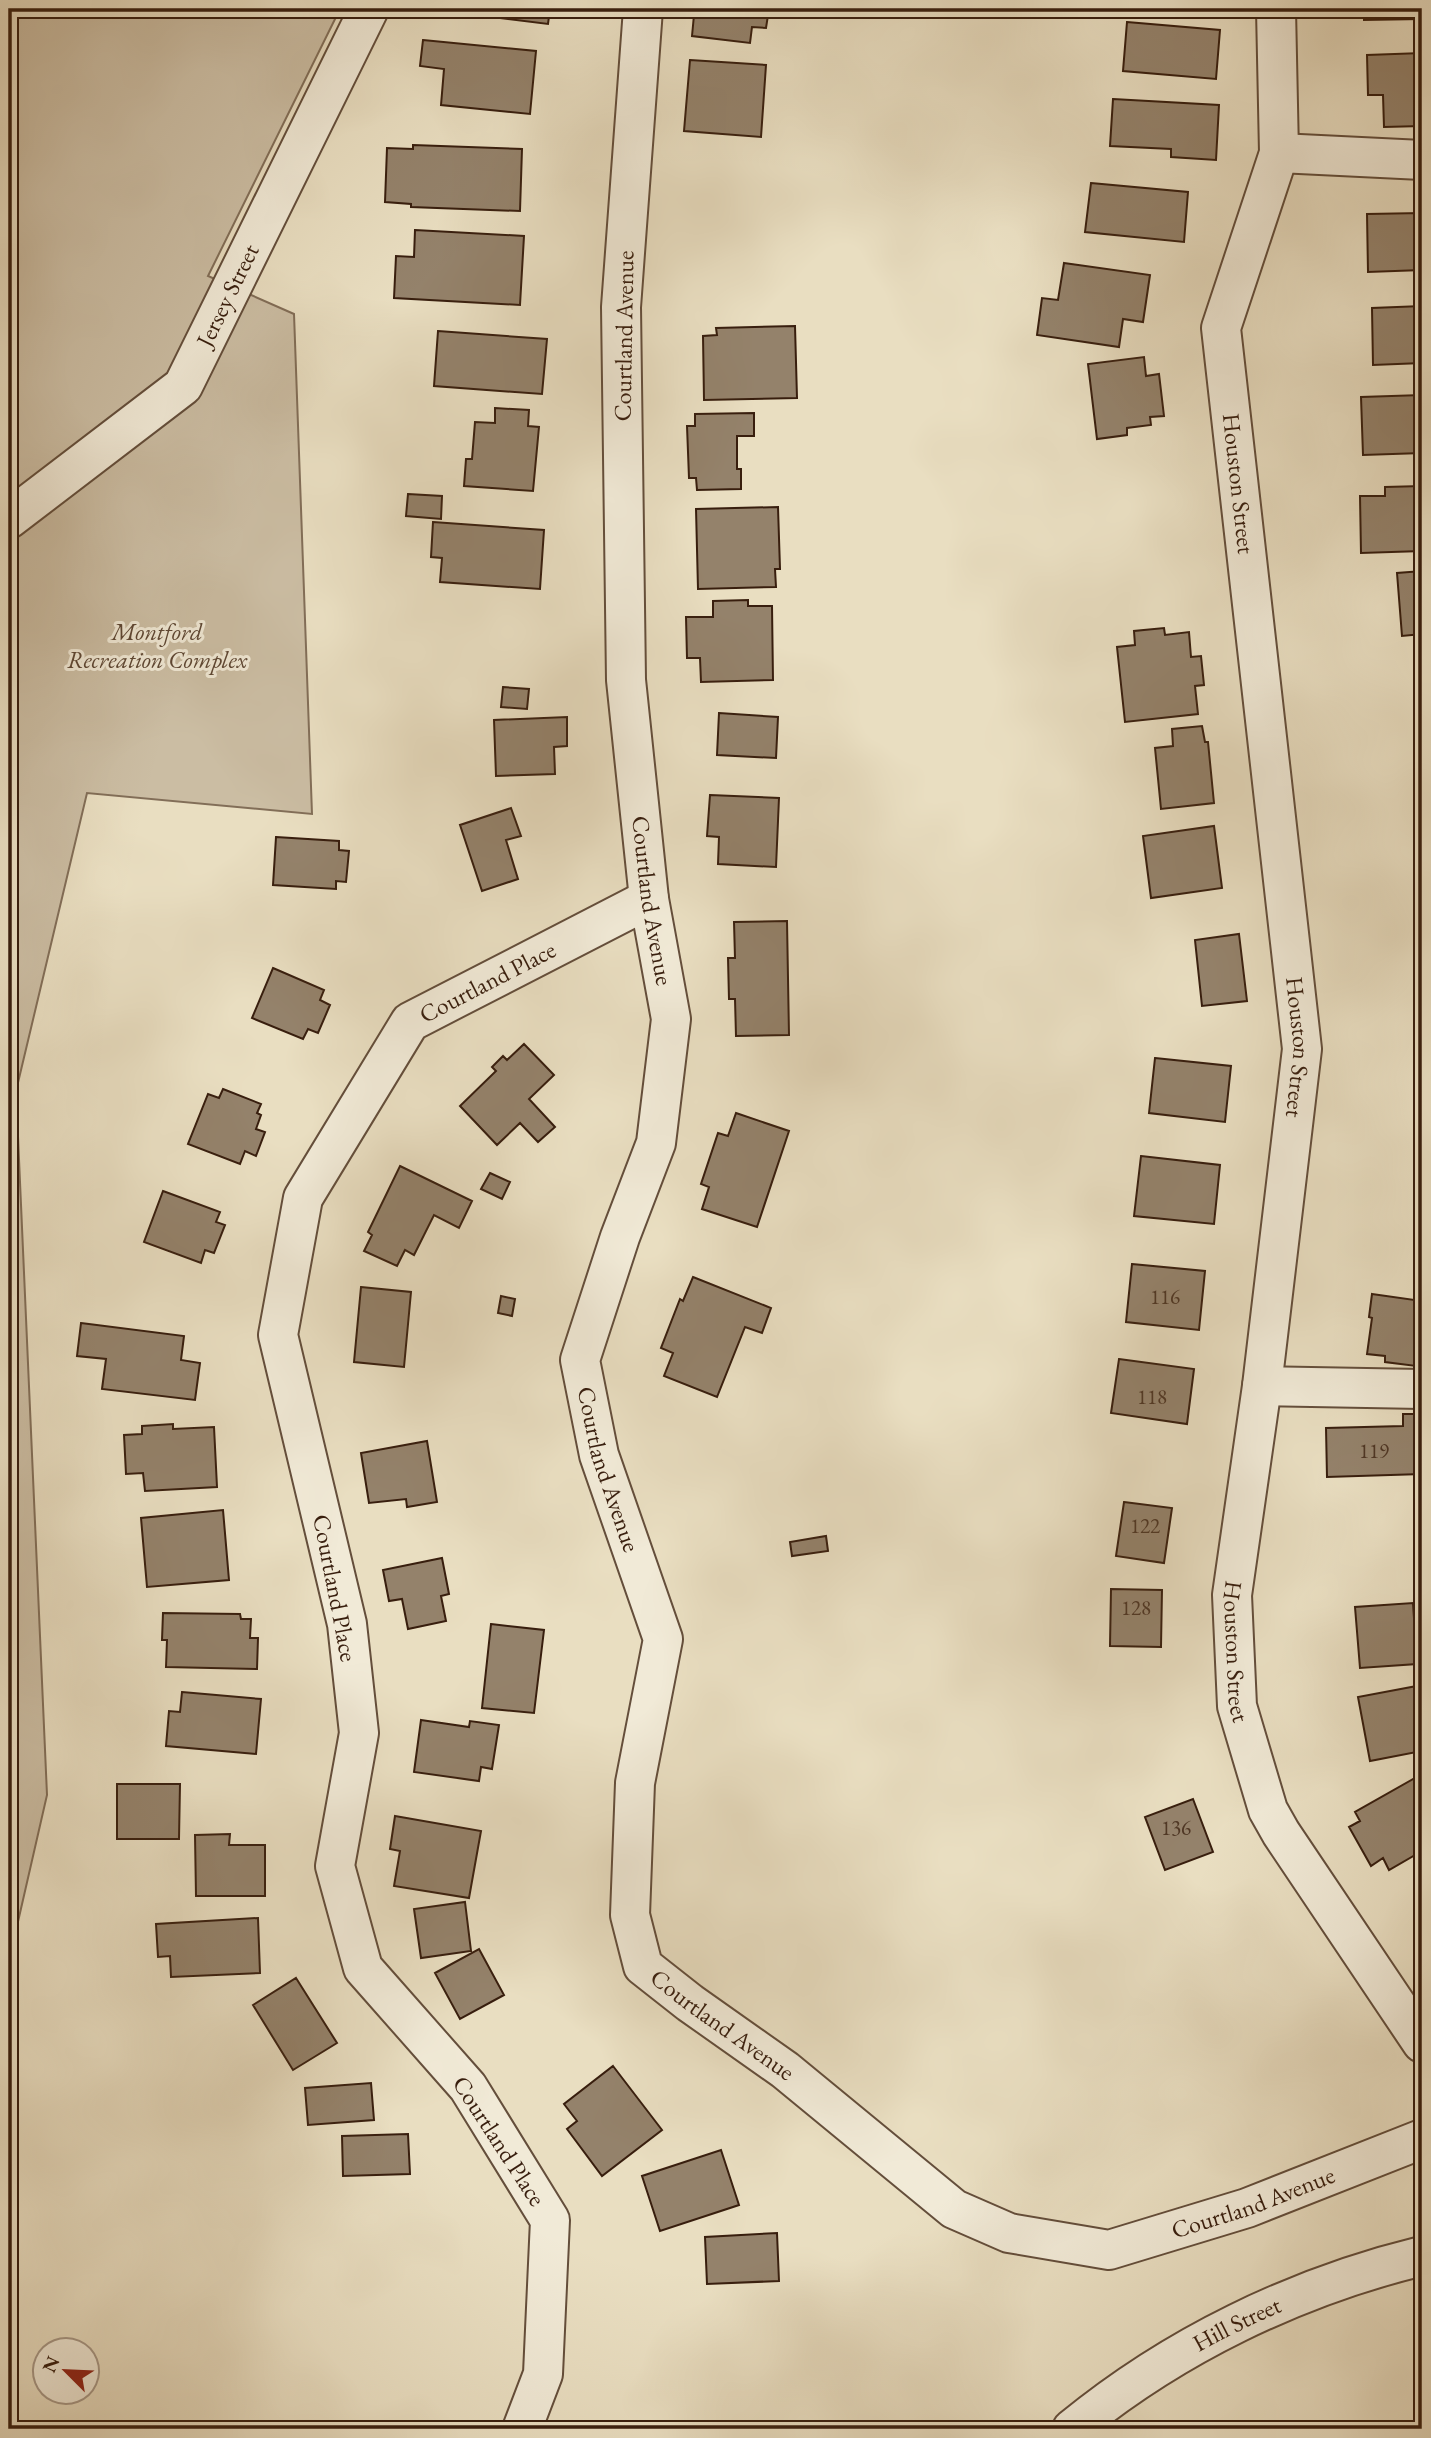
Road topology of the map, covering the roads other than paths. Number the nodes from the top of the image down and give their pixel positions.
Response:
1 (369, 9) edge
2 (643, 9) edge
3 (1276, 9) edge
4 (1279, 153) junction
5 (1422, 160) edge
6 (9, 519) edge
7 (649, 899) junction
8 (1262, 1386) junction
9 (1422, 1389) edge
10 (1422, 2043) edge
11 (1422, 2139) edge
12 (1422, 2256) edge
13 (522, 2429) edge
14 (1072, 2429) edge

1 - 6 street, Jersey Street
2 - 7 street, Courtland Avenue
3 - 4 street, Houston Street
4 - 5 street
4 - 8 street, Houston Street
7 - 11 street, Courtland Avenue
7 - 13 street, Courtland Place
8 - 9 street
8 - 10 street, Houston Street
12 - 14 street, Hill Street

